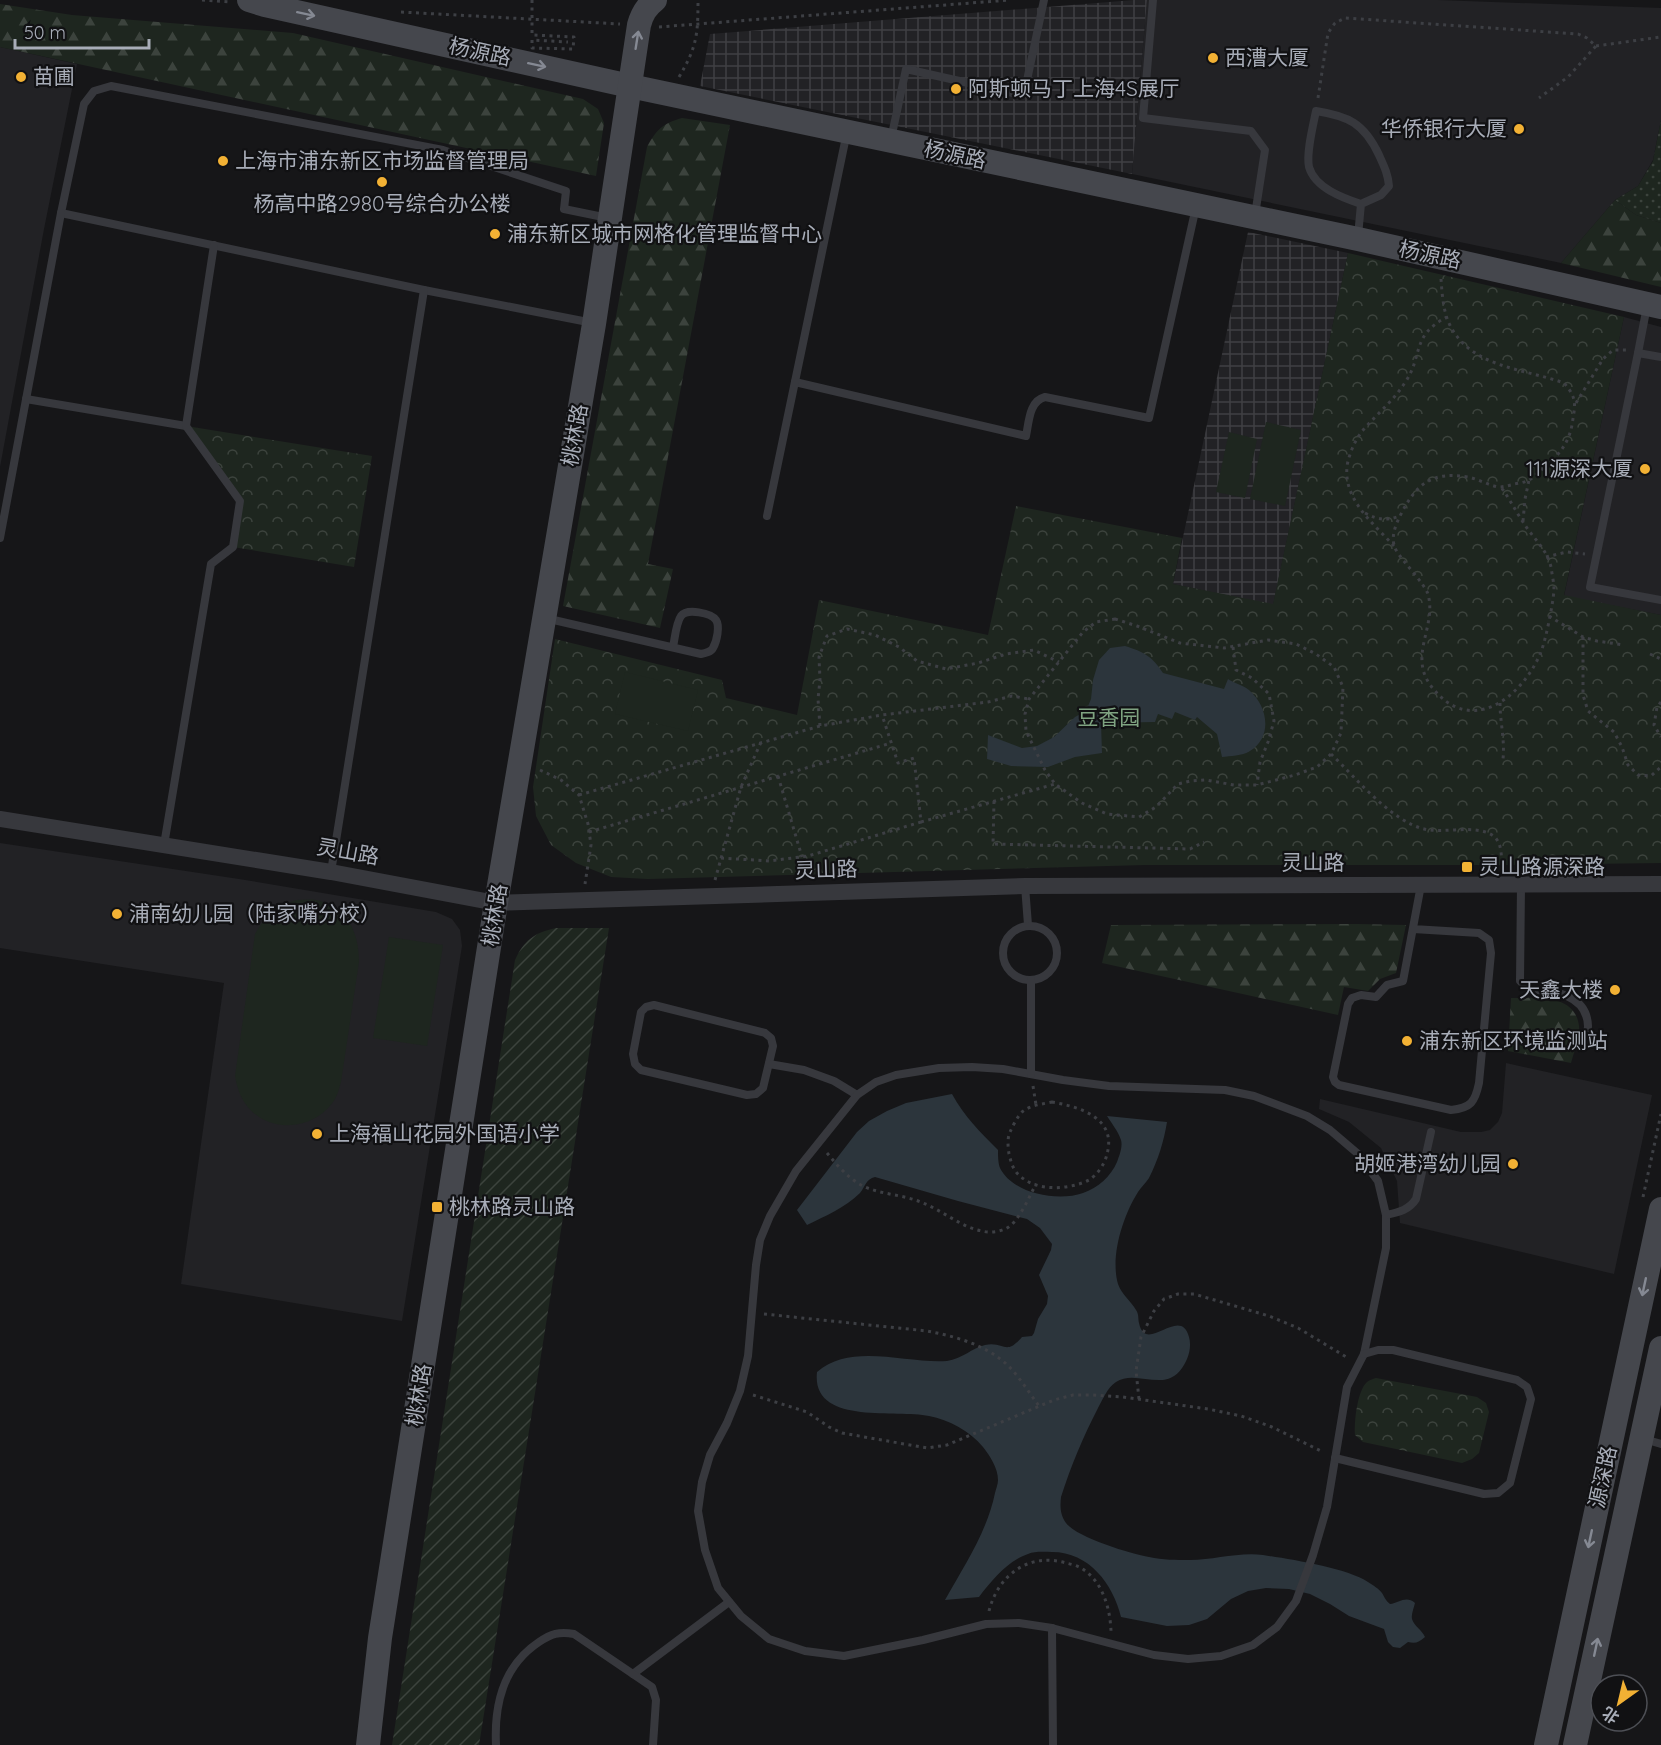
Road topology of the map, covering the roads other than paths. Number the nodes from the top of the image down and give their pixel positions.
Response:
1 (655, 0) edge
2 (1044, 0) edge
3 (1153, 0) edge
4 (242, 1) edge
5 (630, 86) junction
6 (848, 132) junction
7 (891, 141) junction
8 (1361, 204) junction
9 (1196, 205) junction
10 (61, 213) junction
11 (610, 218) junction
12 (1255, 218) junction
13 (1358, 239) junction
14 (214, 245) junction
15 (424, 290) junction
16 (1654, 306) edge
17 (594, 324) junction
18 (1638, 352) junction
19 (1661, 357) edge
20 (795, 382) junction
21 (26, 399) junction
22 (186, 426) junction
23 (766, 516) dead end
24 (0, 538) edge
25 (1661, 600) edge
26 (544, 618) junction
27 (673, 648) junction
28 (0, 819) edge
29 (164, 845) junction
30 (331, 872) junction
31 (1661, 884) edge
32 (1421, 885) junction
33 (1521, 885) junction
34 (1025, 886) junction
35 (496, 903) junction
36 (1028, 925) junction
37 (1413, 929) junction
38 (1031, 980) junction
39 (1586, 1040) dead end
40 (769, 1064) junction
41 (1031, 1074) junction
42 (857, 1095) junction
43 (1431, 1132) dead end
44 (1661, 1209) edge
45 (1386, 1215) junction
46 (1661, 1348) edge
47 (1364, 1354) junction
48 (1651, 1441) edge
49 (1335, 1458) junction
50 (729, 1602) junction
51 (1052, 1628) junction
52 (633, 1674) junction
53 (368, 1745) edge
54 (496, 1745) edge
55 (653, 1745) edge
56 (1053, 1745) edge
57 (1546, 1745) edge
58 (1575, 1745) edge

5 -> 1 street, 桃林路
2 - 7 lane
3 - 12 lane
4 -> 5 street, 杨源路
5 - 6 street, 杨源路
5 - 11 street, 桃林路
6 - 7 street, 杨源路
6 - 20 lane
7 - 9 street, 杨源路
8 - 8 lane
8 - 13 lane
9 - 12 street, 杨源路
9 - 20 lane
10 - 11 lane
10 - 14 lane
10 - 21 lane
11 - 17 street, 桃林路
12 - 13 street, 杨源路
13 - 16 street, 杨源路
14 - 15 lane
14 - 22 lane
15 - 17 lane
15 - 30 lane
16 - 18 lane
17 - 26 street, 桃林路
18 - 19 lane
18 - 25 lane
20 - 23 lane
21 - 22 lane
21 - 24 lane
22 - 29 lane
26 - 27 lane
26 - 35 street, 桃林路
27 - 27 lane
28 - 29 street, 灵山路
29 - 30 street, 灵山路
30 - 35 street, 灵山路
31 - 33 street, 灵山路
32 - 33 street, 灵山路
32 - 34 street, 灵山路
32 - 37 lane
33 - 39 lane
34 - 35 street, 灵山路
34 - 36 lane
35 - 53 street, 桃林路
36 - 38 lane
36 - 38 lane
37 - 37 lane
38 - 41 lane
40 - 40 lane
40 - 42 lane
41 - 42 lane
41 - 45 lane
42 - 50 lane
43 - 45 lane
44 -> 57 street, 源深路
45 - 47 lane
46 - 48 street, 源深路
47 - 49 lane
47 - 49 lane
58 -> 48 street, 源深路
49 - 51 lane
50 - 51 lane
50 - 52 lane
51 - 56 lane
52 - 54 lane
52 - 55 lane

